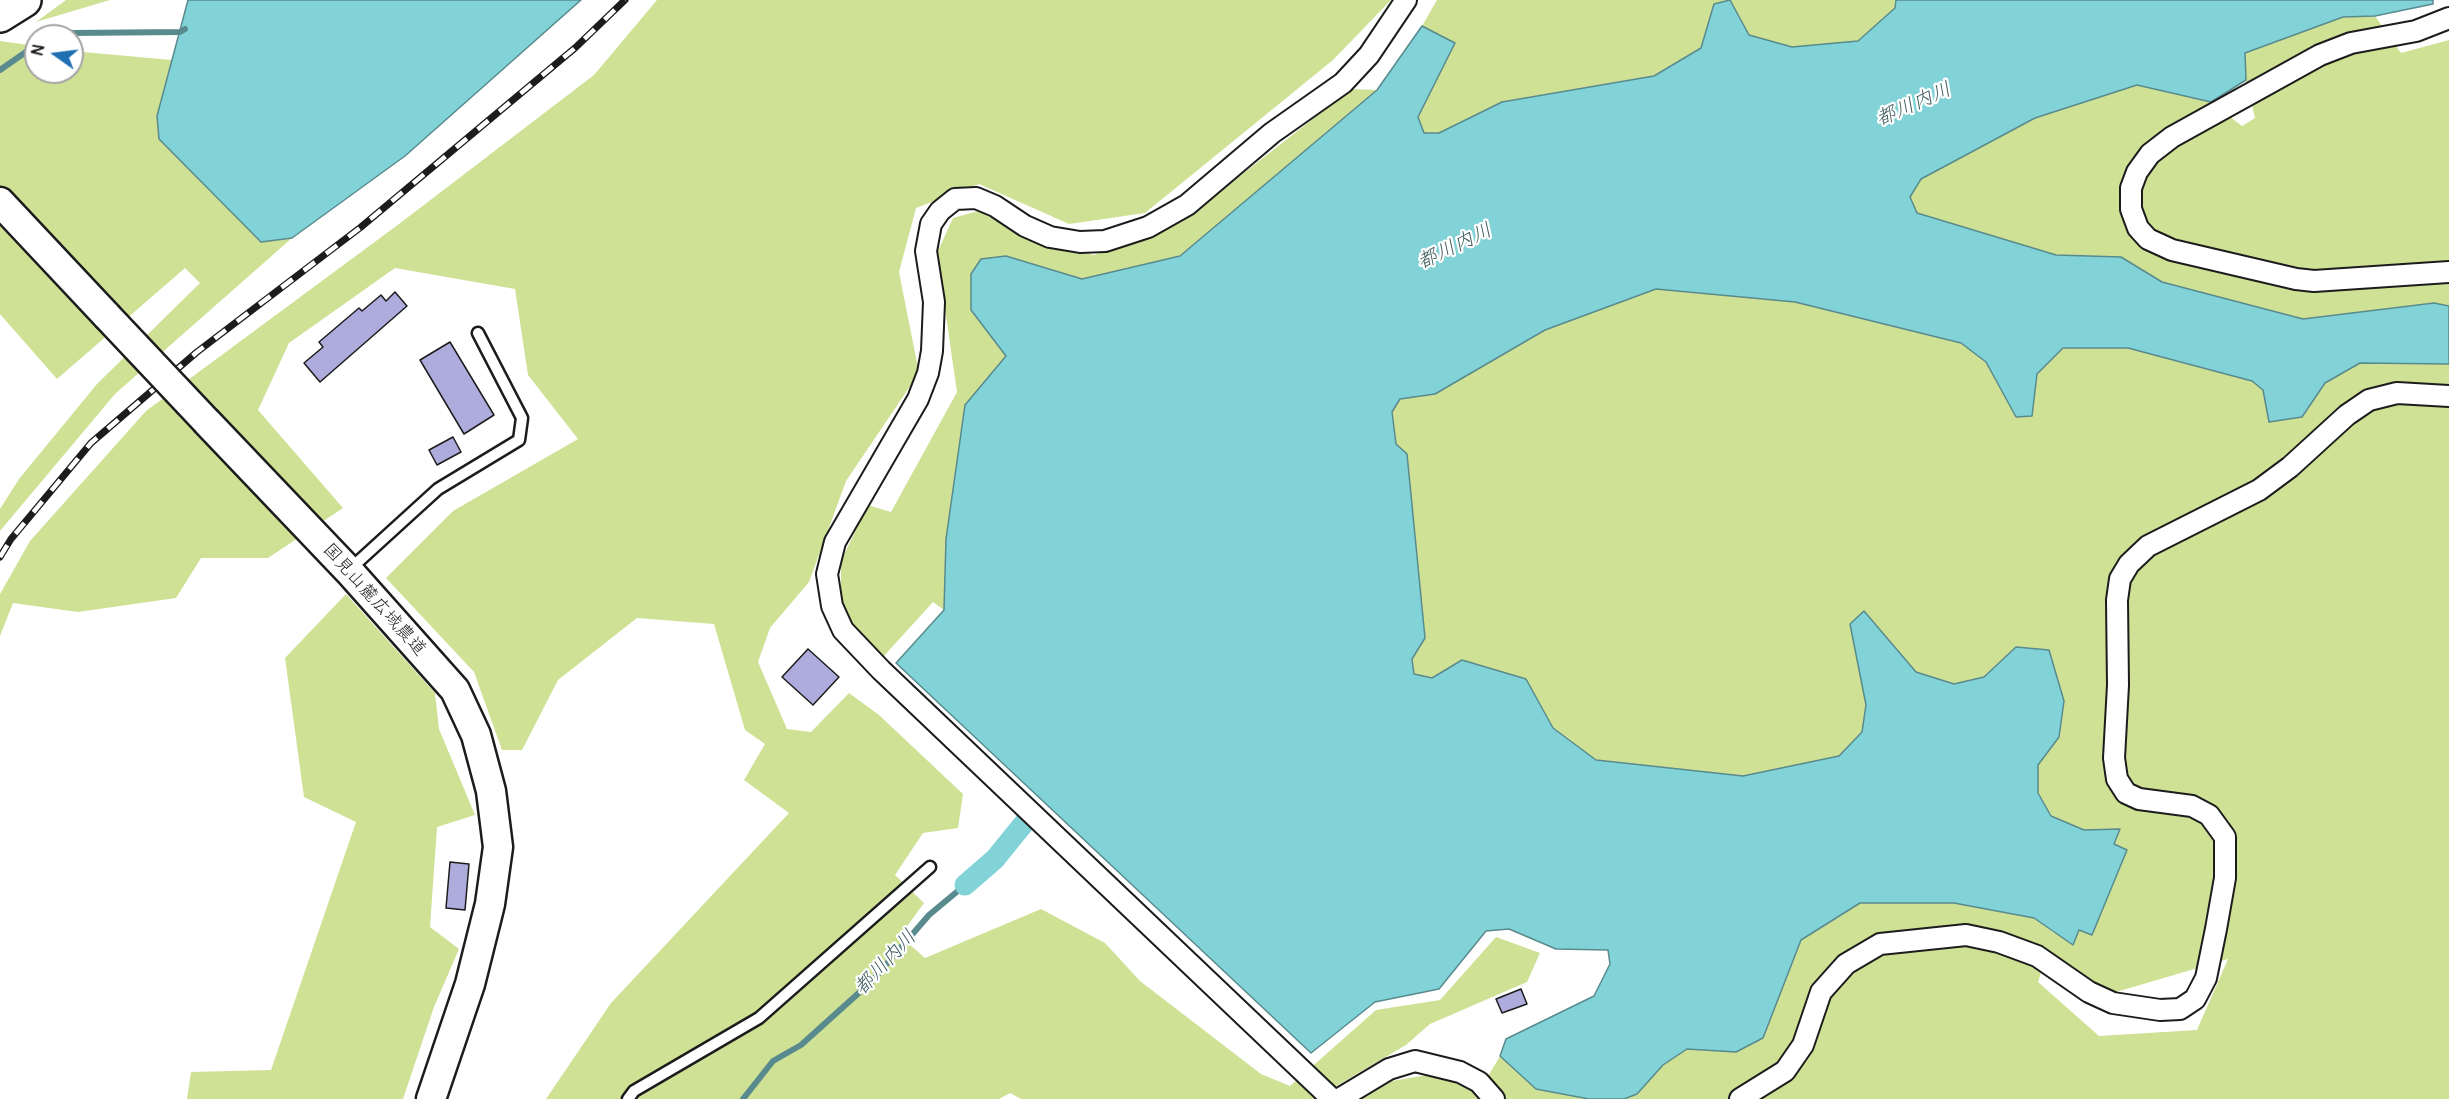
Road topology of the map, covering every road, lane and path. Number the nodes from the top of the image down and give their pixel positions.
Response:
1 (24, 0) edge
2 (1406, 0) edge
3 (0, 15) edge
4 (2449, 18) edge
5 (0, 202) edge
6 (2449, 272) edge
7 (478, 333) dead end
8 (2449, 396) edge
9 (348, 571) junction
10 (930, 867) dead end
11 (431, 1099) edge
12 (628, 1099) edge
13 (1332, 1099) edge
14 (1339, 1099) edge
15 (1494, 1099) edge
16 (1740, 1099) edge

1 - 3 highway
2 - 13 street
4 - 6 street
5 - 9 street, 国見山麓広域農道, bridge
7 - 9 lane
8 - 16 street
9 - 11 street, 国見山麓広域農道
10 - 12 lane
14 - 15 street

